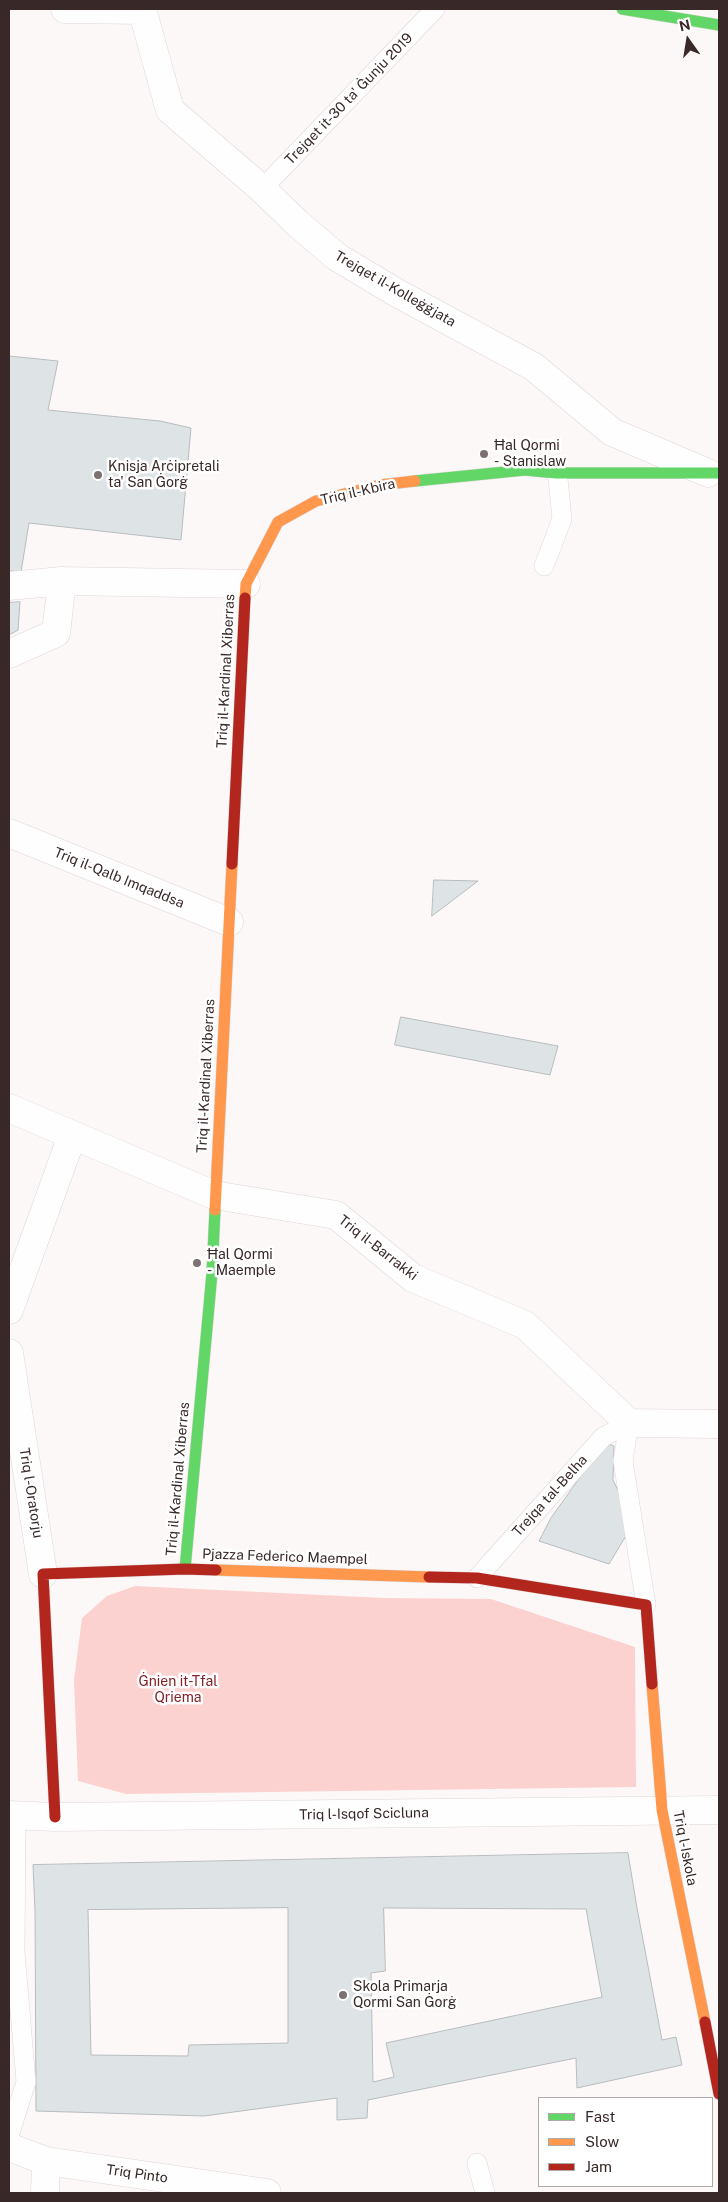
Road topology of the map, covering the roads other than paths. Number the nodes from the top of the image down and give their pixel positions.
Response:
1 (65, 9) edge
2 (435, 9) edge
3 (622, 9) edge
4 (142, 10) edge
5 (682, 14) edge
6 (719, 25) edge
7 (262, 189) junction
8 (556, 473) junction
9 (713, 473) edge
10 (544, 566) dead end
11 (62, 581) junction
12 (246, 584) junction
13 (9, 586) edge
14 (9, 654) edge
15 (9, 833) edge
16 (229, 922) junction
17 (9, 1108) edge
18 (72, 1136) junction
19 (214, 1195) junction
20 (9, 1310) edge
21 (9, 1353) edge
22 (629, 1423) junction
23 (719, 1424) edge
24 (185, 1569) junction
25 (43, 1574) junction
26 (478, 1578) junction
27 (646, 1605) junction
28 (662, 1810) junction
29 (719, 1810) edge
30 (12, 1815) edge
31 (55, 1817) junction
32 (719, 2094) edge
33 (9, 2136) edge
34 (9, 2147) edge
35 (46, 2161) junction
36 (477, 2163) dead end
37 (45, 2193) edge
38 (267, 2193) edge
39 (485, 2193) edge

1 - 4 street
2 - 7 lane, Trejqet it-30 ta' Ġunju 2019
3 - 5 street
4 - 7 street, Trejqet il-Kolleġġjata
5 - 6 street
7 - 9 street, Trejqet il-Kolleġġjata
8 - 9 street, Triq il-Kbira
8 - 10 lane
8 - 12 street, Triq il-Kbira
11 - 12 street
11 - 13 street
11 - 14 street
12 - 16 street, Triq il-Kardinal Xiberras
15 - 16 street, Triq il-Qalb Imqaddsa
16 - 19 street, Triq il-Kardinal Xiberras
17 - 18 street, Triq il-Barrakki
18 - 19 street, Triq il-Barrakki
18 - 20 street
19 - 22 street, Triq il-Barrakki
19 - 24 street, Triq il-Kardinal Xiberras
21 - 25 street, Triq l-Oratorju
22 - 23 street
22 - 26 lane, Trejqa tal-Belha
22 - 27 lane
24 - 25 street, Pjazza Federico Maempel
24 - 26 street, Pjazza Federico Maempel
25 - 31 street
26 - 27 street, Pjazza Federico Maempel
27 - 28 street, Triq l-Iskola
28 - 29 street, Triq l-Isqof Scicluna
28 - 31 street, Triq l-Isqof Scicluna
28 - 32 street, Triq l-Iskola
30 - 31 street, Triq l-Isqof Scicluna
30 - 33 lane
34 - 35 street, Triq Pinto
35 - 37 street
35 - 38 street, Triq Pinto
36 - 39 lane

